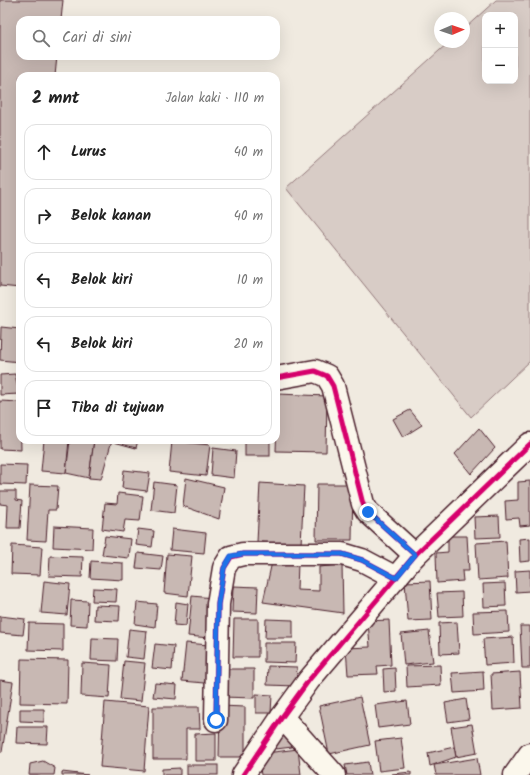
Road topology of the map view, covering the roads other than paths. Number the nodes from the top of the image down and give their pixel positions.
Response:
1 (280, 377) edge
2 (530, 444) edge
3 (415, 555) junction
4 (396, 578) junction
5 (282, 717) junction
6 (216, 720) dead end
7 (530, 754) edge
8 (243, 775) edge
9 (334, 775) edge
10 (515, 775) edge

1 - 3 street
2 - 3 street
3 - 4 street
4 - 5 street
4 - 6 street
5 - 8 street
5 - 9 street
7 - 10 street

